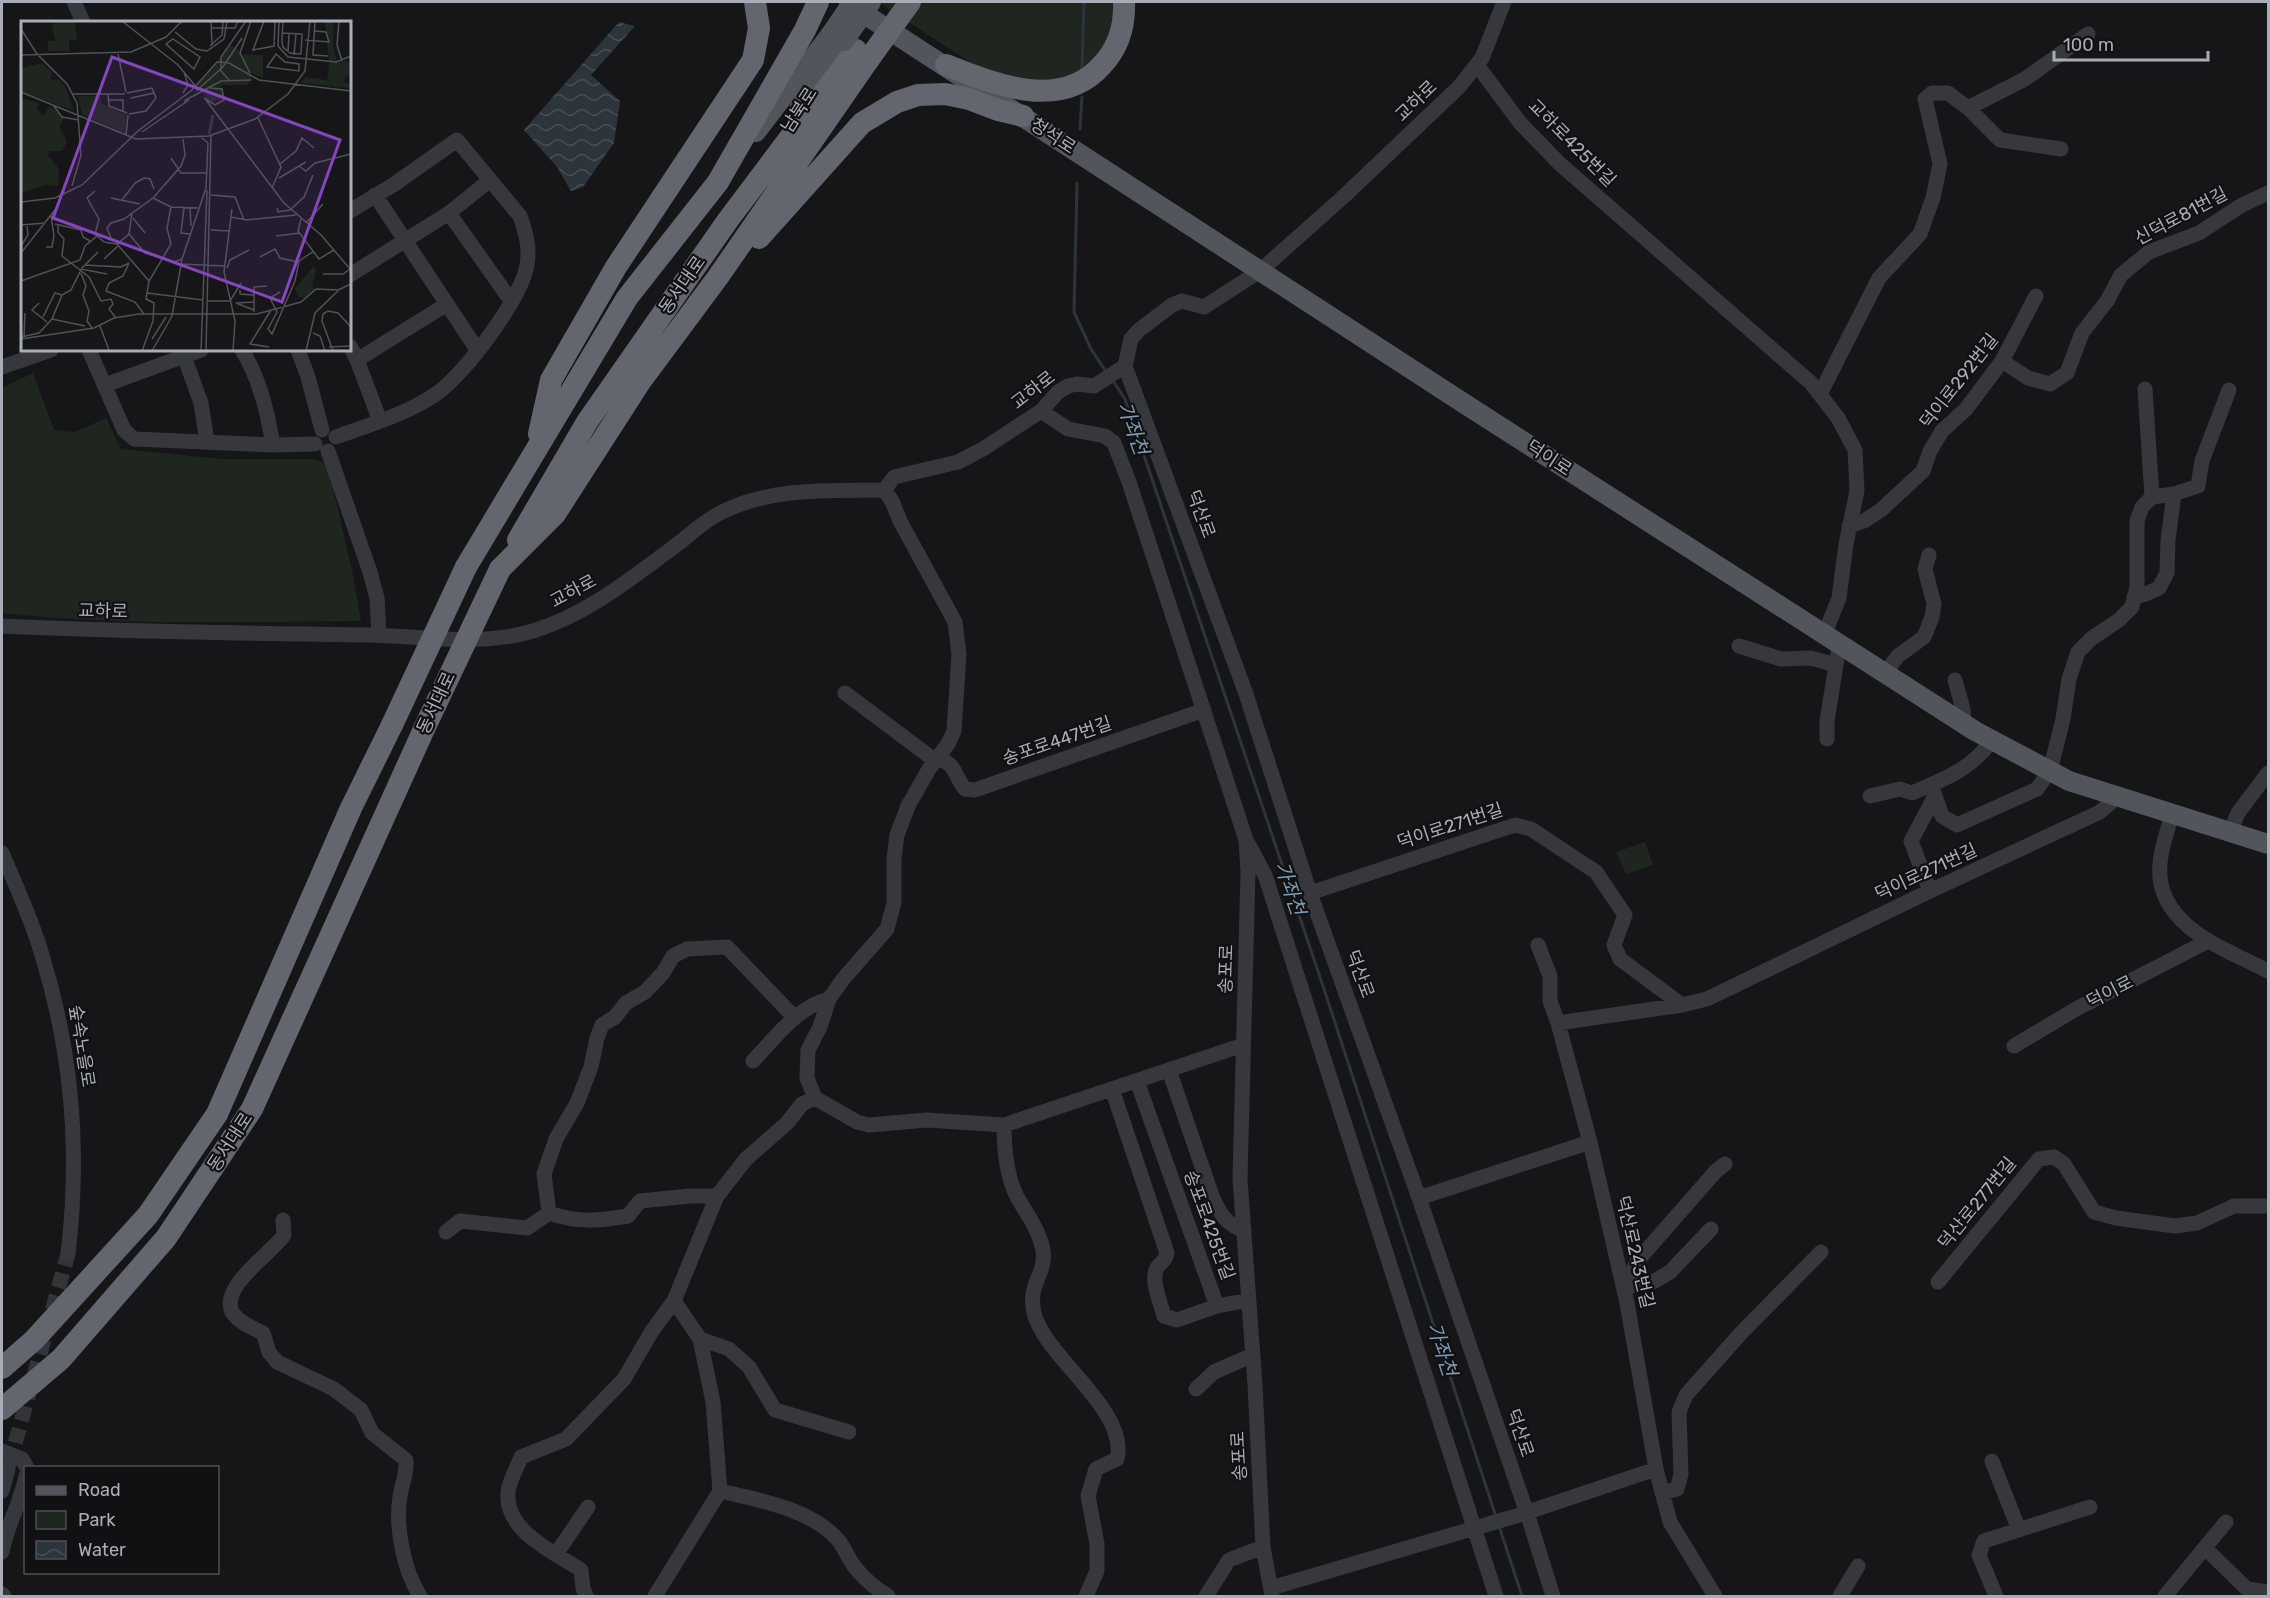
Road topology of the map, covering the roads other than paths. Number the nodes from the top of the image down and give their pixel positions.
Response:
1 (74, 2) edge
2 (755, 2) edge
3 (818, 2) edge
4 (846, 2) edge
5 (853, 2) edge
6 (871, 2) edge
7 (893, 2) edge
8 (910, 2) edge
9 (1124, 2) edge
10 (1504, 2) edge
11 (84, 21) edge
12 (2088, 34) dead end
13 (850, 46) junction
14 (946, 65) junction
15 (1477, 65) junction
16 (1968, 108) junction
17 (1023, 116) junction
18 (2061, 148) dead end
19 (490, 180) junction
20 (718, 182) junction
21 (2268, 194) edge
22 (375, 195) junction
23 (351, 210) edge
24 (449, 213) junction
25 (406, 242) junction
26 (1260, 271) junction
27 (351, 274) edge
28 (2036, 296) dead end
29 (511, 301) junction
30 (447, 304) junction
31 (688, 318) junction
32 (48, 351) edge
33 (89, 351) edge
34 (198, 351) edge
35 (243, 351) edge
36 (298, 351) edge
37 (478, 351) junction
38 (353, 353) edge
39 (184, 356) junction
40 (2002, 361) junction
41 (2, 367) edge
42 (1113, 374) junction
43 (105, 385) junction
44 (2145, 389) dead end
45 (2229, 390) dead end
46 (1820, 394) junction
47 (1041, 411) junction
48 (380, 421) junction
49 (329, 433) junction
50 (207, 441) junction
51 (273, 445) junction
52 (321, 447) junction
53 (535, 453) junction
54 (884, 490) junction
55 (2174, 494) junction
56 (2152, 497) junction
57 (1850, 526) junction
58 (1929, 555) dead end
59 (500, 569) junction
60 (2134, 597) junction
61 (2, 626) edge
62 (379, 635) junction
63 (1832, 638) junction
64 (1739, 646) dead end
65 (1836, 665) junction
66 (1885, 673) junction
67 (1955, 680) dead end
68 (845, 693) dead end
69 (1204, 710) junction
70 (1964, 724) junction
71 (1827, 739) dead end
72 (1992, 740) junction
73 (937, 759) junction
74 (2050, 771) junction
75 (2268, 773) edge
76 (1933, 791) junction
77 (1870, 796) dead end
78 (2117, 796) junction
79 (2172, 814) junction
80 (2230, 832) junction
81 (1246, 840) junction
82 (2268, 844) edge
83 (2, 853) edge
84 (1929, 891) junction
85 (1310, 892) junction
86 (2208, 941) junction
87 (1538, 945) dead end
88 (2268, 970) edge
89 (829, 999) junction
90 (1682, 1005) junction
91 (795, 1018) junction
92 (1558, 1023) junction
93 (1243, 1045) junction
94 (2014, 1046) dead end
95 (753, 1061) dead end
96 (1169, 1070) junction
97 (1137, 1081) junction
98 (1112, 1089) junction
99 (815, 1098) junction
100 (1004, 1125) junction
101 (1590, 1142) junction
102 (1725, 1164) dead end
103 (717, 1196) junction
104 (1419, 1198) junction
105 (2268, 1206) edge
106 (549, 1213) junction
107 (283, 1221) dead end
108 (1711, 1229) dead end
109 (1244, 1231) junction
110 (446, 1232) dead end
111 (1821, 1252) dead end
112 (68, 1254) tunnel mouth
113 (1938, 1282) dead end
114 (1624, 1288) junction
115 (1249, 1300) junction
116 (674, 1301) junction
117 (1217, 1306) junction
118 (700, 1339) junction
119 (1253, 1355) junction
120 (2, 1368) edge
121 (1196, 1389) dead end
122 (2, 1409) edge
123 (849, 1432) dead end
124 (2, 1451) edge
125 (1992, 1461) dead end
126 (26, 1466) edge
127 (8, 1469) tunnel mouth
128 (1656, 1469) junction
129 (24, 1485) edge
130 (2, 1491) edge
131 (720, 1491) junction
132 (1662, 1493) junction
133 (588, 1507) dead end
134 (2091, 1507) dead end
135 (1521, 1514) junction
136 (2226, 1522) dead end
137 (1476, 1528) junction
138 (2019, 1530) junction
139 (1263, 1547) junction
140 (2205, 1548) junction
141 (2, 1552) edge
142 (556, 1554) junction
143 (1858, 1566) dead end
144 (1271, 1592) edge
145 (2268, 1592) edge
146 (420, 1596) edge
147 (586, 1596) edge
148 (655, 1596) edge
149 (888, 1596) edge
150 (1086, 1596) edge
151 (1206, 1596) edge
152 (1496, 1596) edge
153 (1553, 1596) edge
154 (1715, 1596) edge
155 (1840, 1596) edge
156 (1996, 1596) edge
157 (2165, 1596) edge

1 - 11 street
2 - 53 highway
3 - 20 highway, 동서대로
4 - 14 main road, 청석로
5 - 13 main road, 남북로, bridge
6 - 13 main road, 남북로, bridge
7 - 13 highway, 동서대로
8 - 13 highway, bridge
9 - 14 highway
10 - 15 street, 교하로
12 - 16 street
13 - 20 main road, 남북로
13 - 31 highway
13 - 59 highway, 동서대로
14 - 17 main road, 청석로
15 - 26 street, 교하로
15 - 46 street, 교하로425번길
16 - 18 street
16 - 46 street
17 - 26 main road, 청석로
17 - 31 highway
19 - 22 street
19 - 24 street
19 - 29 street
20 - 53 highway, 동서대로
21 - 40 street, 신덕로81번길
22 - 23 street
22 - 25 street
24 - 25 street
24 - 29 street
25 - 27 street
25 - 30 street
26 - 42 street, 교하로
26 - 63 main road, 덕이로
28 - 40 street, 덕이로292번길
29 - 37 street
30 - 37 street
30 - 38 street
31 - 59 highway
32 - 41 street
33 - 43 street
34 - 39 street
35 - 51 street
36 - 49 street
37 - 48 street
38 - 48 street
39 - 43 street
39 - 50 street
40 - 57 street, 덕이로292번길
42 - 47 street, 교하로
42 - 85 street, 덕산로
43 - 50 street
44 - 56 street
45 - 55 street
46 - 57 street
47 - 54 street, 교하로
47 - 69 street, 송포로
48 - 49 street
49 - 52 street
50 - 51 street
51 - 52 street
52 - 62 street
53 - 120 highway, 동서대로, bridge
54 - 62 street, 교하로
54 - 73 street
55 - 56 street
55 - 60 street
56 - 60 street
57 - 63 street
58 - 66 street
59 - 122 highway, 동서대로, bridge
60 - 74 street
61 - 62 street, 교하로
63 - 65 street
63 - 66 main road, 덕이로
64 - 65 street
65 - 71 street
66 - 70 main road, 덕이로
67 - 70 street
68 - 73 street, 송포로447번길
69 - 73 street, 송포로447번길
69 - 81 street, 송포로
70 - 72 main road, 덕이로
72 - 74 main road, 덕이로
72 - 76 street
73 - 89 street
74 - 76 street
74 - 78 main road, 덕이로
75 - 80 street
76 - 77 street
76 - 84 street
78 - 79 main road, 덕이로
78 - 84 street, 덕이로271번길
79 - 80 main road, 덕이로
79 - 86 street
80 - 82 main road, 덕이로
81 - 93 street, 송포로
81 - 137 street
83 - 112 street, 숲속노을로
84 - 90 street, 덕이로271번길
85 - 90 street, 덕이로271번길
85 - 104 street, 덕산로
86 - 88 street
86 - 94 street, 덕이로
87 - 92 street, 덕산로243번길
89 - 91 street
89 - 99 street
90 - 92 street, 덕이로271번길
91 - 95 street
91 - 106 street
92 - 101 street, 덕산로243번길
93 - 96 street
93 - 109 street, 송포로
96 - 97 street
96 - 109 street
97 - 98 street
97 - 117 street, 송포로425번길
98 - 100 street
98 - 117 street, 송포로425번길
99 - 100 street
99 - 103 street
100 - 150 street
101 - 104 street
101 - 114 street, 덕산로243번길
102 - 114 street
103 - 106 street
103 - 116 street
104 - 135 street, 덕산로
105 - 113 street, 덕산로277번길
106 - 110 street
107 - 146 street
108 - 114 street
109 - 115 street, 송포로
111 - 132 street
114 - 128 street, 덕산로243번길
115 - 117 street
115 - 119 street, 송포로
116 - 118 street
116 - 142 street
118 - 123 street
118 - 131 street
119 - 121 street
119 - 139 street, 송포로
124 - 126 street
125 - 138 street
127 - 130 street
128 - 132 street, 덕산로243번길
128 - 135 street
129 - 141 street
131 - 148 street
131 - 149 street
132 - 154 street, 덕산로243번길
133 - 142 street
134 - 138 street
135 - 137 street
135 - 153 street, 덕산로
136 - 140 street
137 - 144 street
137 - 152 street
138 - 156 street
139 - 144 street, 송포로
139 - 151 street
140 - 145 street
140 - 157 street
142 - 147 street
143 - 155 street

